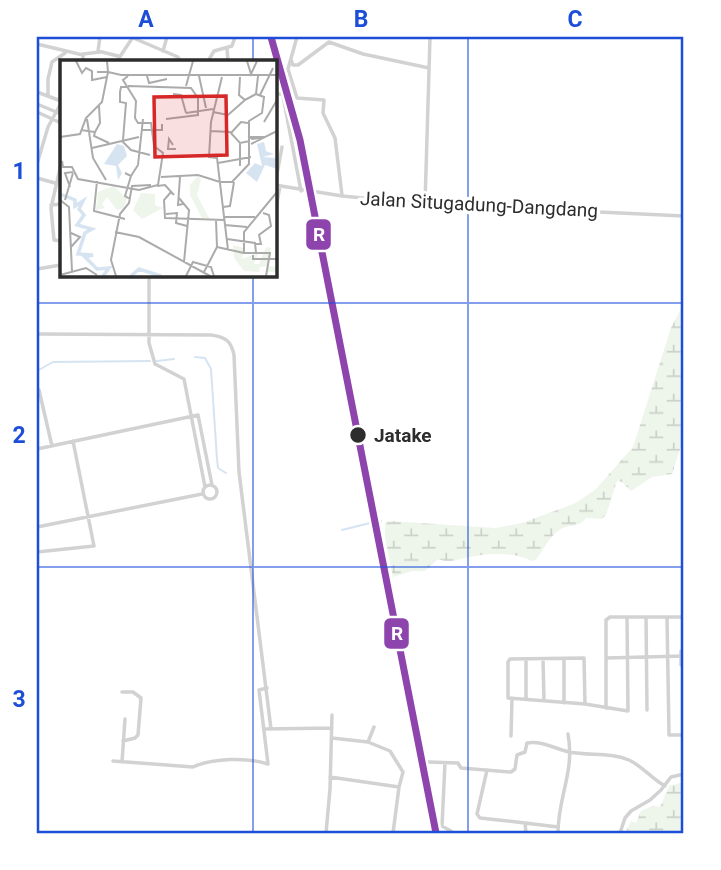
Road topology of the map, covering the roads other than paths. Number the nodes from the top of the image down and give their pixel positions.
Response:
1 (100, 37) edge
2 (132, 37) edge
3 (167, 37) edge
4 (235, 37) edge
5 (297, 37) edge
6 (430, 37) edge
7 (37, 44) edge
8 (227, 48) junction
9 (163, 51) junction
10 (67, 52) junction
11 (100, 52) junction
12 (81, 55) junction
13 (291, 58) junction
14 (117, 59) edge
15 (83, 60) edge
16 (180, 60) edge
17 (209, 60) edge
18 (228, 60) edge
19 (429, 68) junction
20 (277, 80) edge
21 (291, 81) junction
22 (37, 92) edge
23 (282, 93) junction
24 (276, 94) edge
25 (48, 95) junction
26 (60, 101) edge
27 (37, 104) edge
28 (60, 104) edge
29 (56, 111) junction
30 (37, 112) edge
31 (60, 113) edge
32 (51, 118) junction
33 (60, 122) edge
34 (282, 146) dead end
35 (37, 164) edge
36 (60, 167) edge
37 (37, 178) edge
38 (55, 183) junction
39 (277, 186) edge
40 (301, 191) junction
41 (342, 196) junction
42 (60, 204) edge
43 (425, 204) junction
44 (51, 205) junction
45 (684, 216) edge
46 (60, 241) edge
47 (37, 262) edge
48 (60, 265) edge
49 (38, 269) edge
50 (149, 276) edge
51 (37, 334) edge
52 (149, 335) junction
53 (39, 390) dead end
54 (191, 416) junction
55 (73, 440) junction
56 (52, 446) junction
57 (37, 449) edge
58 (212, 485) junction
59 (205, 487) junction
60 (202, 494) junction
61 (89, 519) junction
62 (37, 527) edge
63 (37, 552) edge
64 (626, 617) junction
65 (646, 617) junction
66 (667, 617) junction
67 (684, 621) edge
68 (682, 657) edge
69 (606, 658) junction
70 (627, 658) junction
71 (646, 658) junction
72 (668, 658) junction
73 (526, 659) junction
74 (543, 659) junction
75 (564, 659) junction
76 (684, 665) edge
77 (267, 688) junction
78 (122, 692) dead end
79 (512, 698) junction
80 (526, 699) junction
81 (544, 701) junction
82 (565, 703) junction
83 (585, 704) junction
84 (606, 708) junction
85 (647, 710) dead end
86 (332, 715) dead end
87 (125, 719) dead end
88 (373, 727) dead end
89 (332, 728) junction
90 (264, 729) junction
91 (271, 729) junction
92 (568, 734) dead end
93 (684, 735) edge
94 (511, 736) dead end
95 (332, 738) junction
96 (123, 741) junction
97 (368, 742) junction
98 (571, 752) junction
99 (267, 755) junction
100 (113, 761) dead end
101 (258, 761) junction
102 (122, 762) junction
103 (428, 762) dead end
104 (445, 763) junction
105 (487, 770) junction
106 (684, 774) edge
107 (330, 777) junction
108 (665, 786) junction
109 (400, 787) junction
110 (525, 823) junction
111 (558, 827) junction
112 (326, 833) edge
113 (393, 833) edge
114 (452, 833) edge
115 (526, 833) edge
116 (558, 833) edge
117 (620, 833) edge

1 - 11 street
2 - 9 street
2 - 14 street
3 - 9 street
4 - 8 street
5 - 13 street
6 - 19 street
7 - 10 street
8 - 17 street
8 - 18 street
9 - 16 street
10 - 12 street
10 - 25 street
11 - 12 street
11 - 14 street
12 - 15 street
13 - 19 street
13 - 21 street
19 - 43 street
20 - 21 street
20 - 23 street
21 - 41 street
22 - 25 street
23 - 24 street
23 - 40 street
25 - 26 street
27 - 29 street
28 - 29 street
29 - 31 street
29 - 32 street
30 - 32 street
32 - 33 street
32 - 35 street
34 - 39 street
36 - 38 street
37 - 38 street
38 - 44 street
39 - 40 street, Jalan Situgadung-Dangdang
40 - 41 street, Jalan Situgadung-Dangdang
41 - 43 street, Jalan Situgadung-Dangdang
42 - 44 street
43 - 45 street, Jalan Situgadung-Dangdang
44 - 46 street
47 - 49 street
48 - 49 street
50 - 52 street
51 - 52 street
52 - 54 street
52 - 77 street
53 - 56 street
54 - 55 street
54 - 58 street
54 - 59 street
55 - 56 street
55 - 61 street
56 - 57 street
58 - 59 street
58 - 60 street
59 - 60 street
60 - 61 street
61 - 62 street
61 - 63 street
64 - 65 street
64 - 69 street
64 - 70 street
65 - 66 street
65 - 71 street
66 - 67 street
66 - 72 street
68 - 72 street
68 - 76 street
69 - 70 street
69 - 84 street
70 - 71 street
70 - 84 street
71 - 72 street
71 - 85 street
72 - 93 street
73 - 74 street
73 - 79 street
73 - 80 street
74 - 75 street
74 - 81 street
75 - 82 street
75 - 83 street
77 - 90 street
77 - 91 street
78 - 96 street
79 - 80 street
79 - 94 street
80 - 81 street
81 - 82 street
82 - 83 street
83 - 84 street
86 - 89 street
87 - 96 street
88 - 97 street
89 - 91 street
89 - 95 street
90 - 91 street
90 - 99 street
92 - 98 street
95 - 97 street
95 - 107 street
96 - 102 street
97 - 109 street
98 - 105 street
98 - 108 street
98 - 111 street
99 - 101 street
99 - 101 street
100 - 102 street
101 - 102 street
103 - 104 street
104 - 105 street
104 - 114 street
105 - 110 street
106 - 108 street
107 - 109 street
107 - 112 street
108 - 117 street
109 - 113 street
110 - 111 street
110 - 115 street
111 - 116 street

